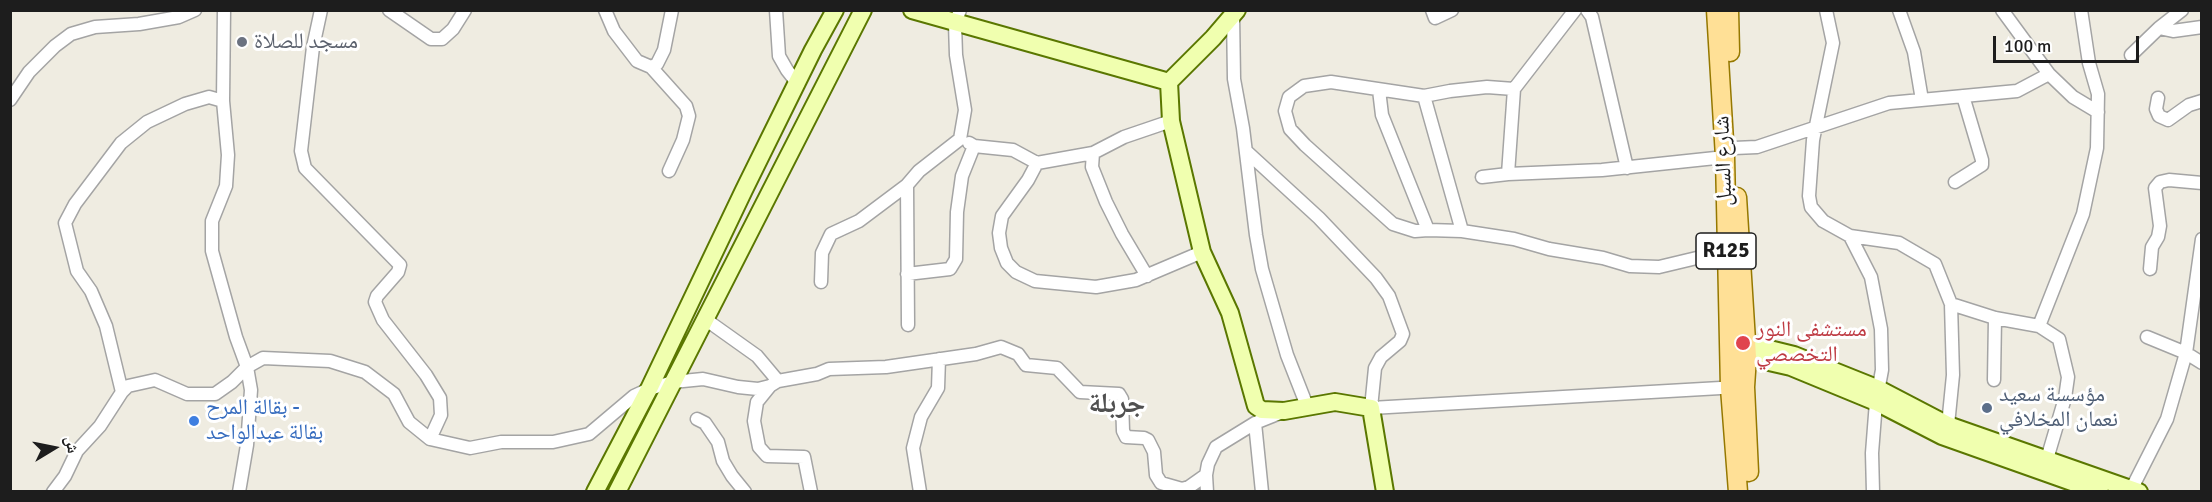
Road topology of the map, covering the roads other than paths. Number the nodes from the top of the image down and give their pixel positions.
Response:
1 (195, 10) edge
2 (224, 10) edge
3 (321, 10) edge
4 (389, 10) edge
5 (465, 10) edge
6 (604, 10) edge
7 (672, 10) edge
8 (776, 10) edge
9 (836, 10) edge
10 (863, 10) edge
11 (912, 10) edge
12 (1432, 10) edge
13 (1452, 10) edge
14 (1575, 10) edge
15 (1587, 10) edge
16 (1716, 10) edge
17 (1729, 10) edge
18 (1826, 10) edge
19 (1899, 10) edge
20 (2002, 10) edge
21 (2081, 10) edge
22 (2182, 10) edge
23 (1235, 12) edge
24 (958, 17) edge
25 (2202, 27) edge
26 (2159, 28) junction
27 (2131, 55) dead end
28 (651, 67) junction
29 (2049, 74) junction
30 (1169, 82) junction
31 (798, 84) junction
32 (1514, 89) junction
33 (1379, 90) junction
34 (1424, 96) junction
35 (1963, 96) junction
36 (2158, 98) dead end
37 (10, 100) edge
38 (1922, 100) junction
39 (223, 101) junction
40 (2202, 101) edge
41 (2098, 112) junction
42 (1171, 121) junction
43 (1816, 128) junction
44 (960, 139) junction
45 (974, 146) junction
46 (1246, 150) junction
47 (1730, 152) junction
48 (1093, 153) junction
49 (1037, 163) junction
50 (1627, 168) junction
51 (669, 171) dead end
52 (1508, 174) junction
53 (1482, 177) dead end
54 (1955, 182) dead end
55 (2202, 183) edge
56 (907, 185) junction
57 (1428, 230) junction
58 (1462, 231) junction
59 (1850, 236) junction
60 (2202, 239) edge
61 (1726, 251) junction
62 (1202, 252) junction
63 (2150, 269) dead end
64 (908, 274) junction
65 (1147, 276) junction
66 (821, 282) dead end
67 (2198, 292) edge
68 (1951, 304) junction
69 (1995, 318) junction
70 (705, 319) junction
71 (908, 325) dead end
72 (2040, 326) junction
73 (2147, 337) dead end
74 (1738, 350) junction
75 (2186, 353) junction
76 (939, 359) junction
77 (2202, 363) edge
78 (247, 367) junction
79 (1994, 380) dead end
80 (673, 382) junction
81 (774, 384) junction
82 (1738, 387) junction
83 (649, 389) junction
84 (122, 392) junction
85 (1878, 396) junction
86 (1307, 406) junction
87 (1371, 408) junction
88 (1284, 411) junction
89 (697, 419) dead end
90 (1255, 423) junction
91 (1948, 425) junction
92 (430, 439) junction
93 (2047, 459) junction
94 (1206, 475) junction
95 (2133, 490) edge
96 (53, 492) edge
97 (238, 492) edge
98 (595, 492) edge
99 (616, 492) edge
100 (745, 492) edge
101 (812, 492) edge
102 (920, 492) edge
103 (1207, 492) edge
104 (1262, 492) edge
105 (1385, 492) edge
106 (1738, 492) edge
107 (1750, 492) edge
108 (1874, 492) edge
109 (2100, 492) edge

1 - 37 street
2 - 39 street
3 - 92 street
4 - 5 street
6 - 28 street
7 - 28 street
8 - 31 street
9 - 31 street
10 - 70 street
11 - 24 street
12 - 13 street
14 - 32 street
15 - 50 street
16 - 47 main road, شارع السبل / R125
17 - 47 main road, شارع السبل / R125
18 - 43 street
19 - 38 street
20 - 29 street
21 - 41 street
22 - 26 street
23 - 30 street
23 - 46 street
24 - 30 street
24 - 44 street
25 - 26 street
26 - 27 street
28 - 51 street
29 - 35 street
29 - 41 street
30 - 42 street
31 - 83 street
32 - 34 street
32 - 52 street
33 - 34 street
33 - 57 street
33 - 57 street
34 - 58 street
35 - 38 street
35 - 54 street
36 - 40 street
38 - 43 street
39 - 78 street
39 - 84 street
41 - 72 street
42 - 48 street
42 - 62 street
43 - 47 street
43 - 59 street
44 - 45 street
44 - 56 street
45 - 49 street
45 - 64 street
46 - 86 street
46 - 87 street
47 - 50 street
47 - 61 main road, شارع السبل / R125
47 - 74 main road, شارع السبل / R125
48 - 49 street
48 - 65 street
49 - 65 street
50 - 52 street
52 - 53 street
55 - 63 street
56 - 64 street
56 - 66 street
57 - 58 street
58 - 61 street
59 - 68 street
59 - 85 street
60 - 67 street
61 - 74 main road, شارع السبل / R125
62 - 65 street
62 - 88 street
64 - 71 street
67 - 75 street
68 - 69 street
68 - 91 street
69 - 72 street
69 - 79 street
70 - 80 street
70 - 81 street
72 - 93 street
73 - 75 street
74 - 82 main road, شارع السبل / R125
74 - 85 street
75 - 77 street
75 - 95 street
76 - 81 street
76 - 94 street
76 - 102 street
78 - 84 street
78 - 92 street
78 - 97 street
80 - 81 street
80 - 83 street
80 - 99 street
81 - 101 street
82 - 87 street
82 - 106 main road, شارع السبل / R125
82 - 107 main road, شارع السبل / R125
83 - 92 street
83 - 98 street
84 - 96 street
85 - 91 street
85 - 108 street
85 - 109 street
86 - 87 street
86 - 88 street
87 - 105 street
88 - 90 street
89 - 100 street
90 - 94 street
90 - 104 street
91 - 93 street
93 - 95 street
94 - 103 street

